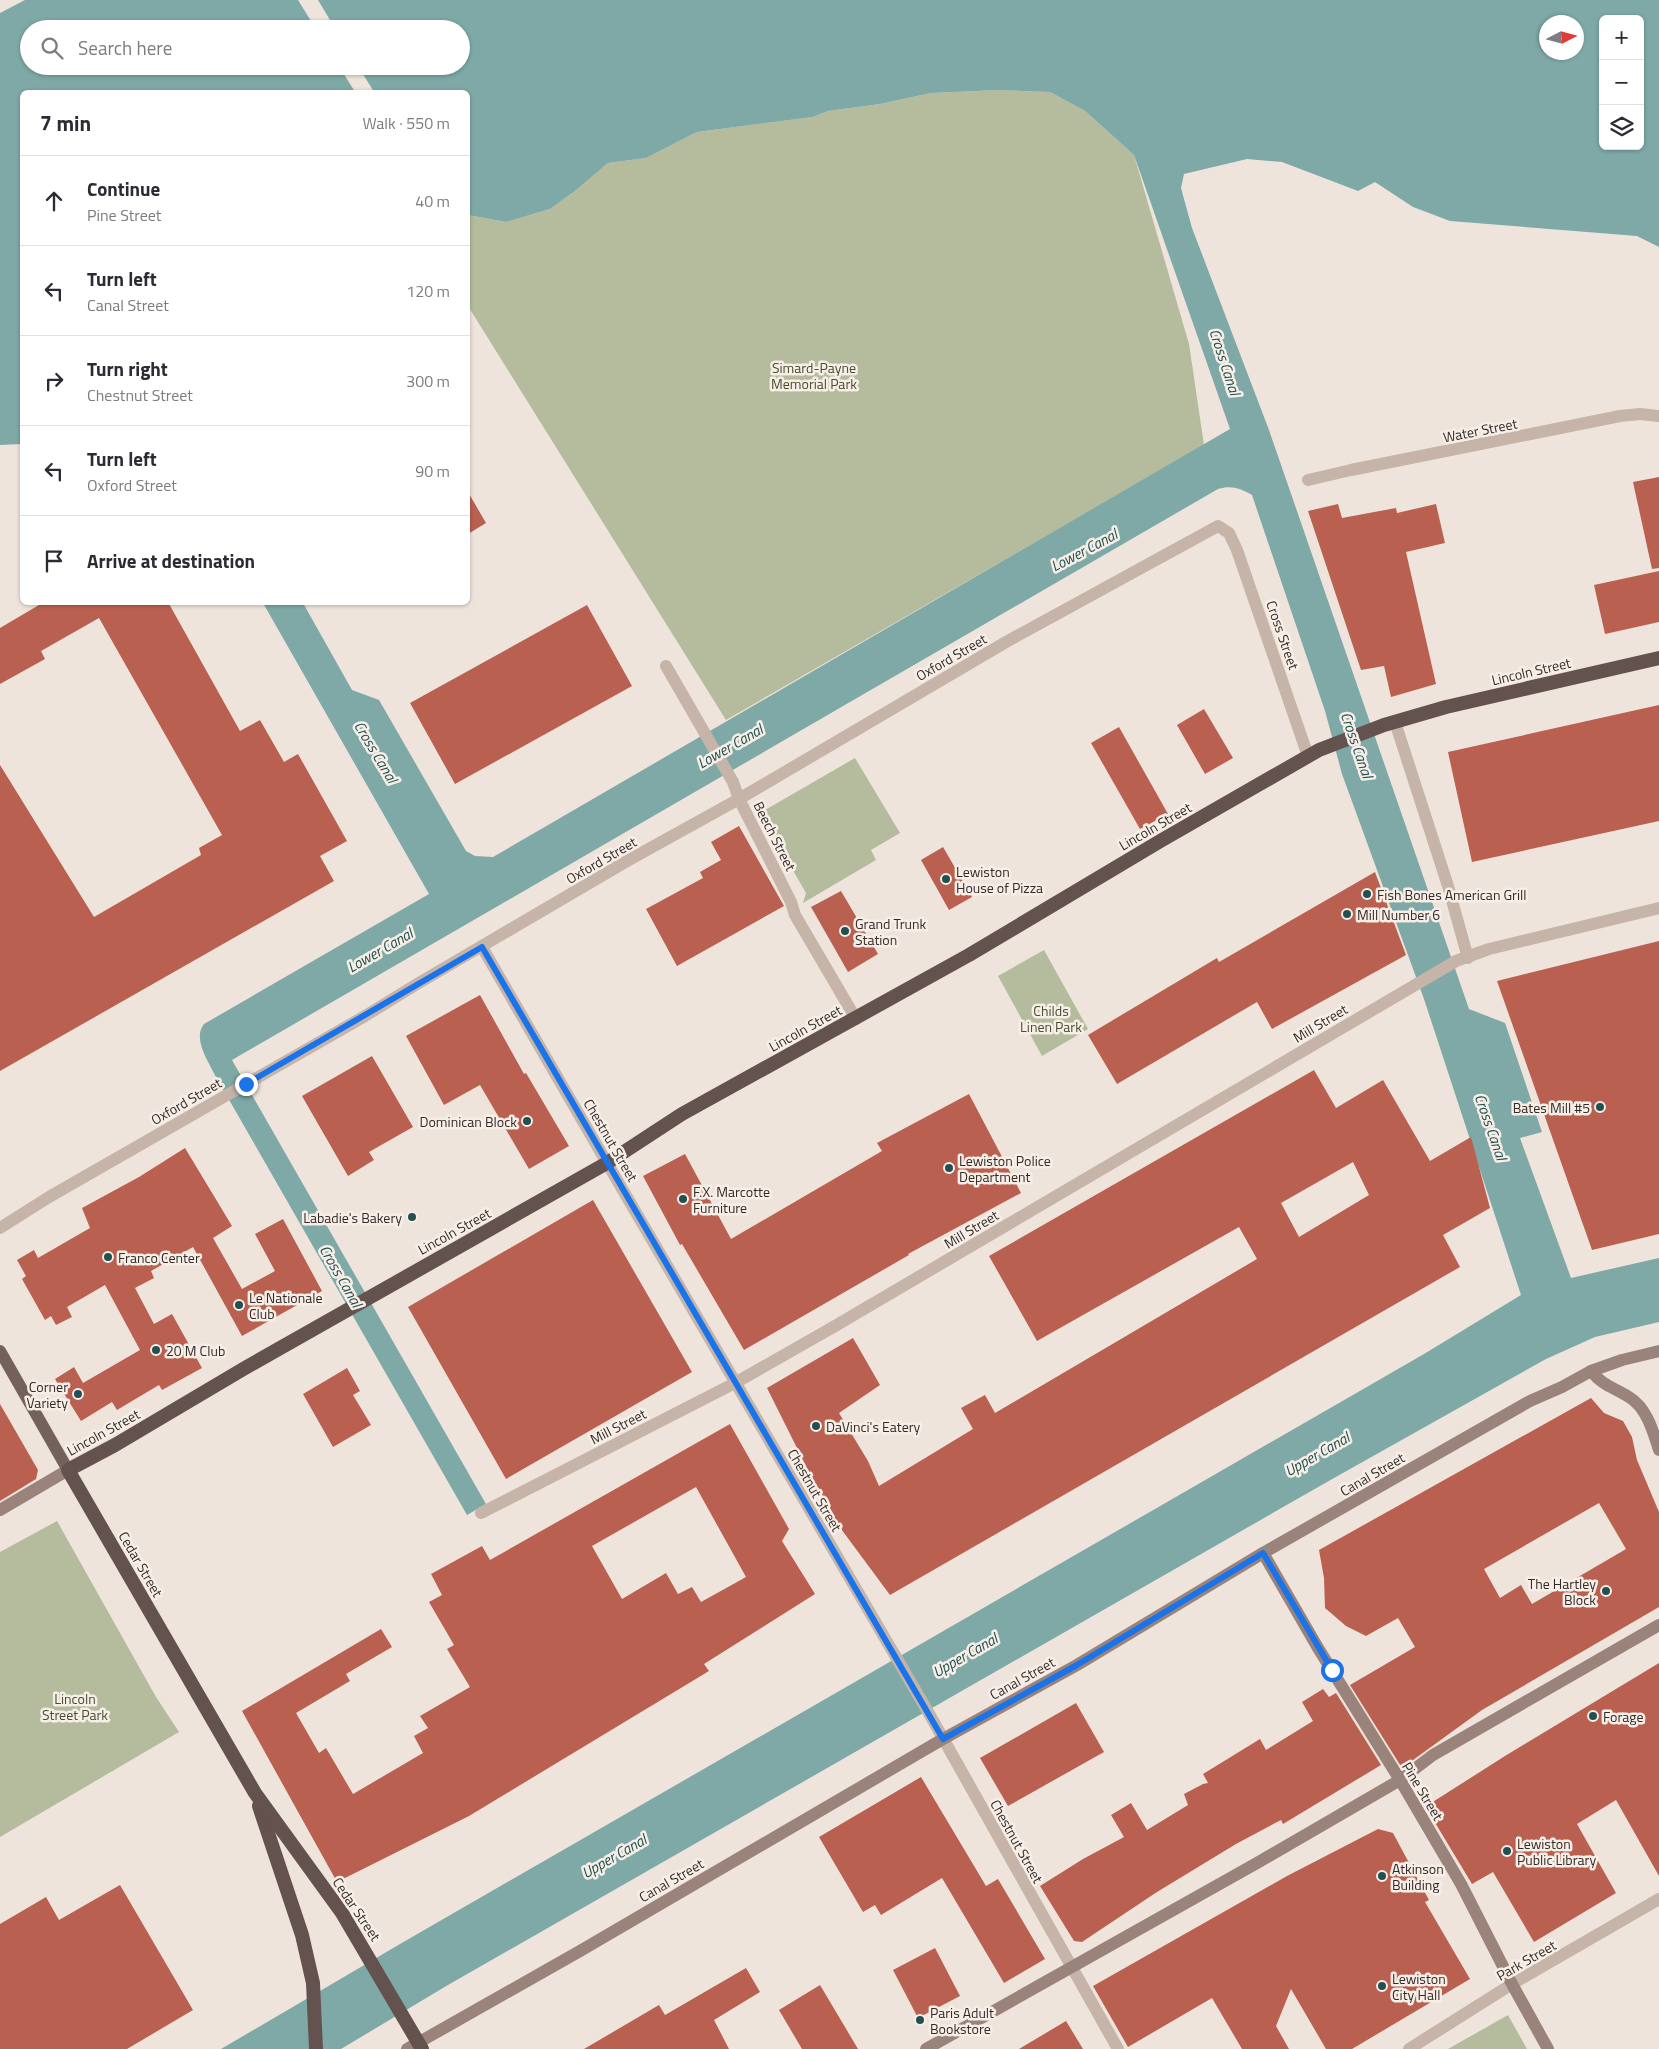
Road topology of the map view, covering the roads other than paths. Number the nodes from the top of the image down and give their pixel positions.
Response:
1 (1659, 416) edge
2 (1308, 480) dead end
3 (1222, 528) joint
4 (1659, 658) edge
5 (666, 666) dead end
6 (1389, 724) junction
7 (1313, 753) junction
8 (739, 799) junction
9 (1659, 908) edge
10 (482, 947) junction
11 (1462, 959) junction
12 (856, 1019) junction
13 (608, 1163) junction
14 (0, 1228) edge
15 (0, 1351) edge
16 (1659, 1351) edge
17 (1591, 1370) junction
18 (735, 1383) junction
19 (1659, 1450) edge
20 (68, 1470) junction
21 (0, 1510) edge
22 (481, 1513) dead end
23 (1263, 1553) junction
24 (1659, 1625) edge
25 (943, 1739) junction
26 (1400, 1780) junction
27 (255, 1793) junction
28 (1659, 1900) edge
29 (1071, 1967) junction
30 (1512, 1984) junction
31 (416, 2047) edge
32 (316, 2049) edge
33 (926, 2049) edge
34 (1118, 2049) edge
35 (1409, 2049) edge
36 (1548, 2049) edge

1 - 2 street, Water Street
3 - 7 street, Cross Street
3 - 8 street, Oxford Street
4 - 6 highway, Lincoln Street
5 - 8 street, Beech Street
6 - 7 highway, Lincoln Street
6 - 11 street
7 - 12 highway, Lincoln Street
8 - 10 street, Oxford Street
8 - 12 street, Beech Street
9 - 11 street, Mill Street
10 - 13 street, Chestnut Street
10 - 14 street, Oxford Street
11 - 18 street, Mill Street
12 - 13 highway, Lincoln Street
13 - 18 street, Chestnut Street
13 - 20 highway, Lincoln Street
15 - 20 main road, Cedar Street
16 - 17 main road, Canal Street
17 - 19 main road
17 - 23 main road, Canal Street
18 - 22 street, Mill Street
18 - 25 street, Chestnut Street
20 - 21 main road, Lincoln Street
20 - 27 highway, Cedar Street
23 - 25 main road, Canal Street
23 - 26 main road, Pine Street
24 - 26 main road
25 - 29 street, Chestnut Street
25 - 31 main road, Canal Street
26 - 29 main road
26 - 30 main road, Pine Street
27 - 31 highway, Cedar Street
27 - 32 highway, Cedar Street
28 - 30 street, Park Street
29 - 33 main road
29 - 34 street, Chestnut Street
30 - 35 street, Park Street
30 - 36 main road, Pine Street

